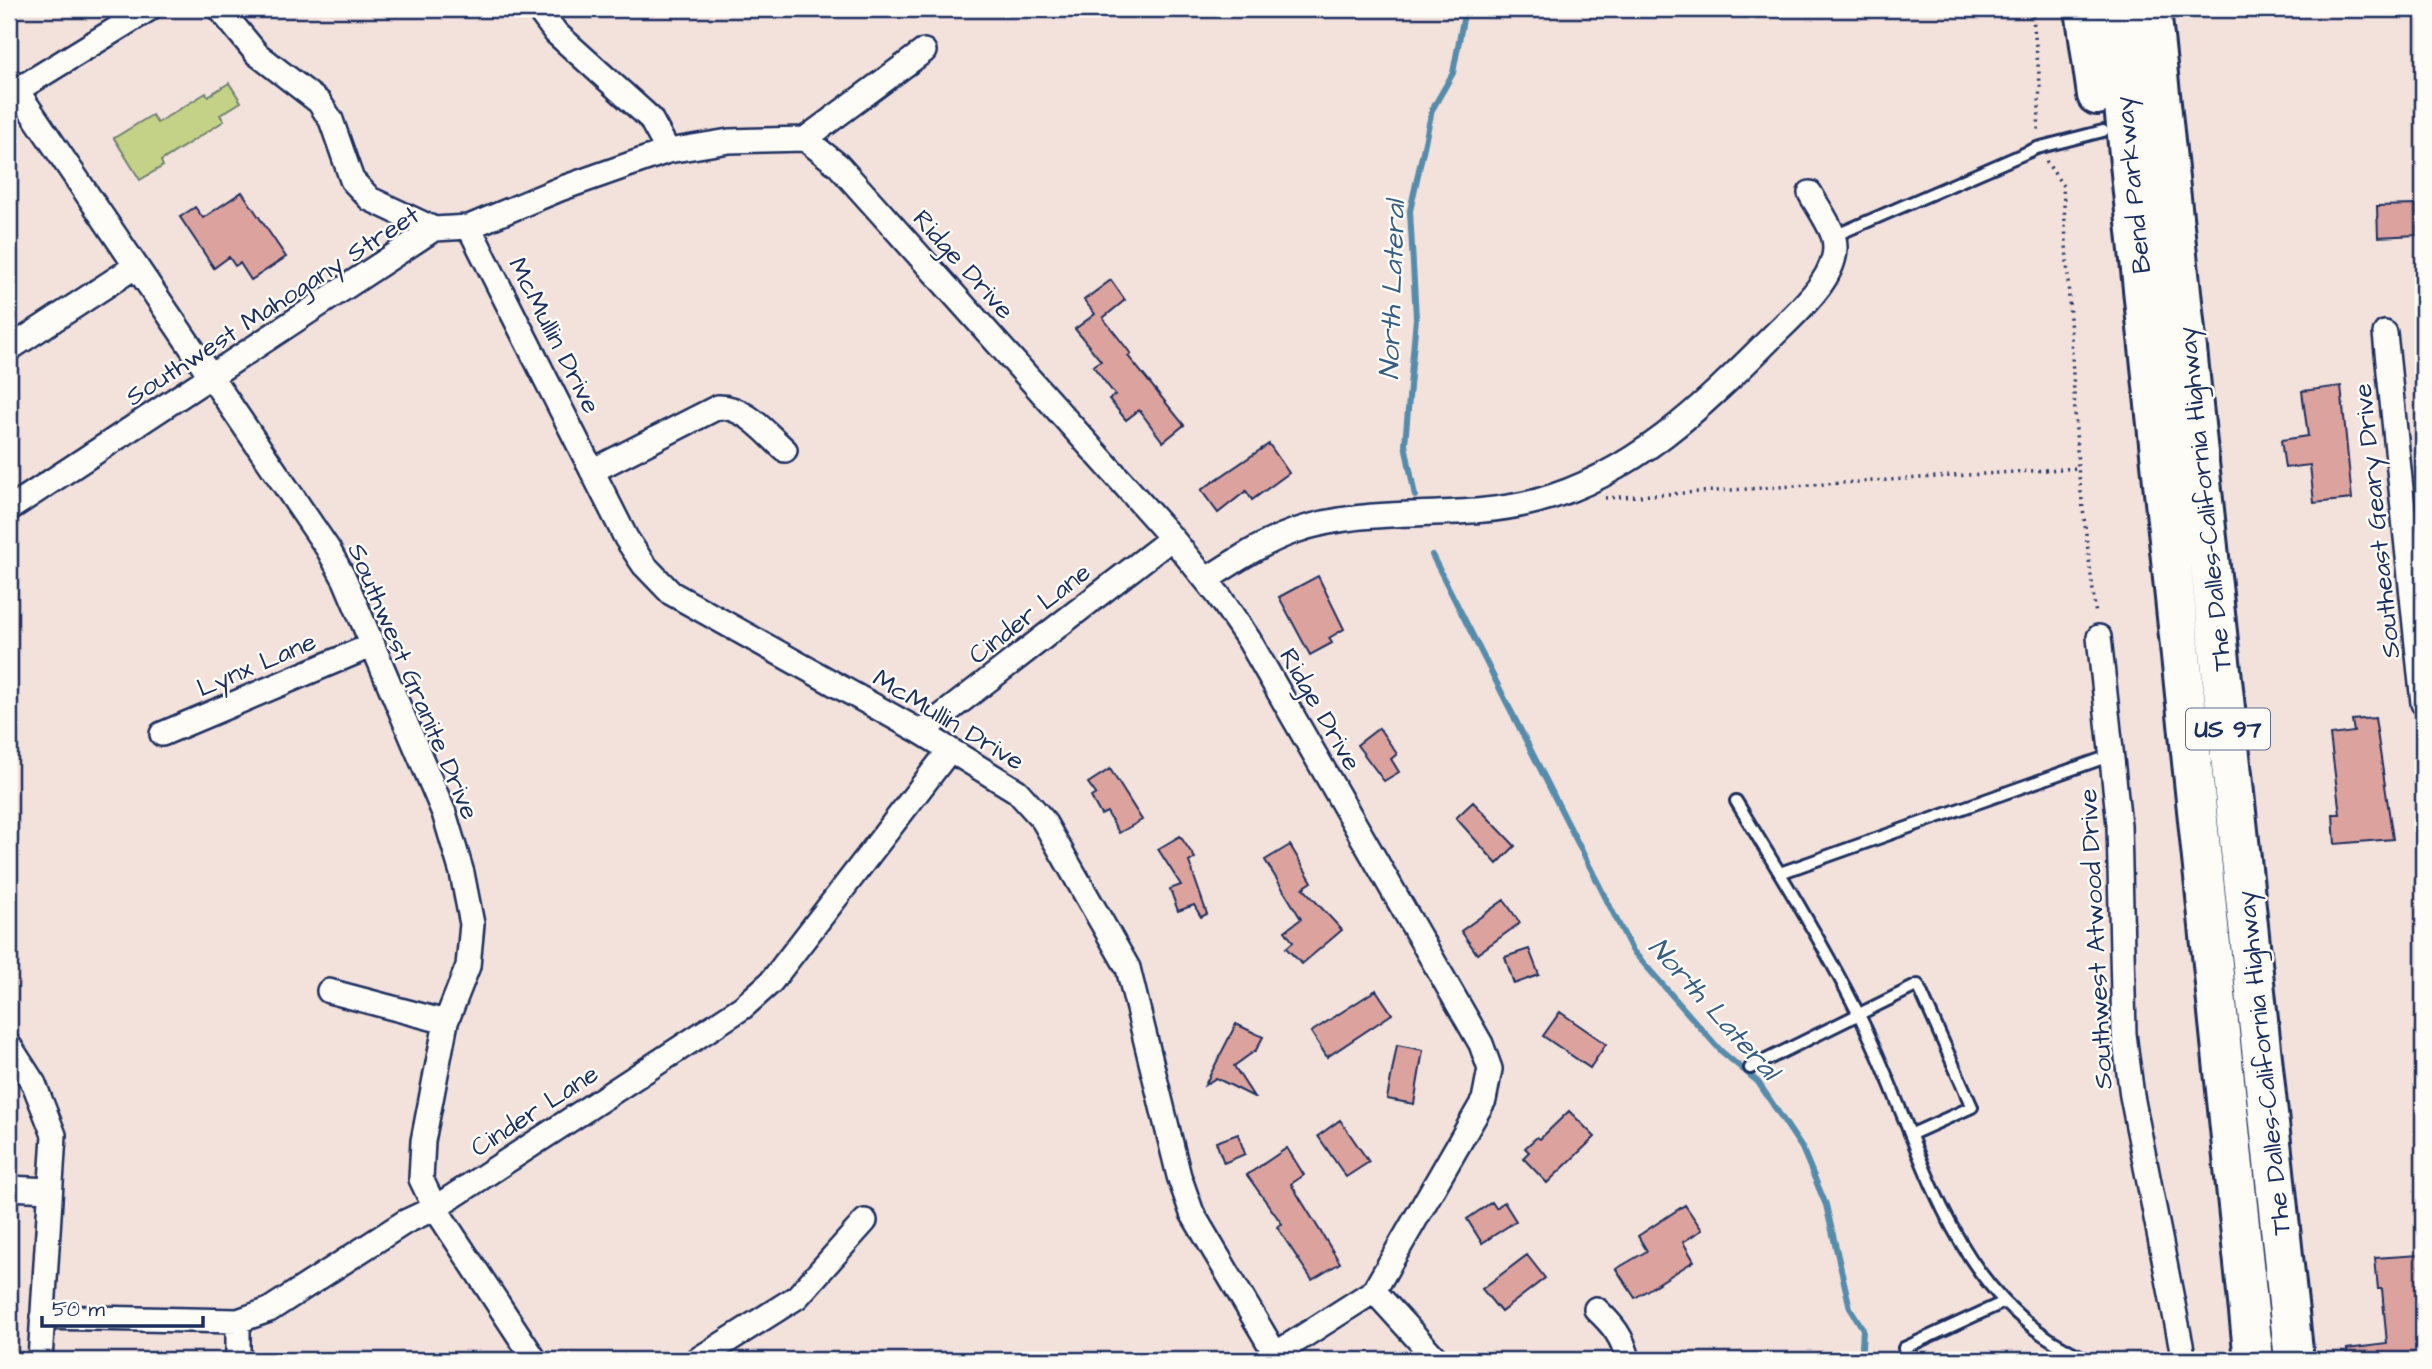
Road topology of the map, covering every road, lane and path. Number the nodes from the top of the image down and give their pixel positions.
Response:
1 (149, 9) edge
2 (220, 9) edge
3 (538, 9) edge
4 (2032, 9) edge
5 (2085, 9) edge
6 (2114, 9) edge
7 (2151, 9) edge
8 (2162, 9) edge
9 (924, 51) dead end
10 (11, 88) edge
11 (2162, 98) junction
12 (2103, 131) junction
13 (805, 139) junction
14 (2037, 148) junction
15 (667, 151) junction
16 (1810, 193) dead end
17 (469, 228) junction
18 (434, 229) junction
19 (1834, 236) junction
20 (136, 266) junction
21 (2385, 333) dead end
22 (9, 349) edge
23 (2150, 361) junction
24 (211, 377) junction
25 (785, 450) dead end
26 (2078, 468) junction
27 (592, 471) junction
28 (1574, 488) junction
29 (9, 509) edge
30 (1172, 538) junction
31 (1206, 579) junction
32 (2099, 637) joint
33 (373, 645) junction
34 (2423, 703) edge
35 (920, 732) junction
36 (162, 734) dead end
37 (949, 751) junction
38 (2112, 755) junction
39 (1736, 801) dead end
40 (1780, 873) junction
41 (329, 991) dead end
42 (1858, 1014) junction
43 (446, 1022) junction
44 (9, 1045) edge
45 (1751, 1068) dead end
46 (1912, 1134) junction
47 (9, 1188) edge
48 (49, 1190) junction
49 (435, 1208) junction
50 (865, 1221) dead end
51 (1374, 1291) junction
52 (2003, 1303) junction
53 (1596, 1309) dead end
54 (42, 1317) junction
55 (238, 1321) junction
56 (1905, 1348) dead end
57 (2068, 1356) edge
58 (1273, 1358) edge
59 (40, 1360) edge
60 (237, 1360) edge
61 (535, 1360) edge
62 (697, 1360) edge
63 (1437, 1360) edge
64 (1628, 1360) edge
65 (2089, 1360) edge
66 (2184, 1360) edge
67 (2254, 1360) edge
68 (2294, 1360) edge

1 - 10 street
2 - 18 street
3 - 15 street
4 - 14 path
5 - 12 highway
6 - 23 highway, Bend Parkway / US 97
7 - 11 highway, Bend Parkway / US 97
8 - 11 highway
9 - 13 street
10 - 20 street, Southwest Granite Drive
11 - 68 highway, The Dalles-California Highway / US 97
12 - 14 lane
12 - 23 highway
13 - 15 street, Southwest Mahogany Street
13 - 30 street, Ridge Drive
14 - 19 lane
14 - 26 path
15 - 17 street, Southwest Mahogany Street
16 - 19 street
17 - 18 street, Southwest Mahogany Street
17 - 27 street, McMullin Drive
18 - 24 street, Southwest Mahogany Street
19 - 28 street
20 - 22 street
20 - 24 street, Southwest Granite Drive
21 - 34 street, Southeast Geary Drive
23 - 67 highway, The Dalles-California Highway / US 97
24 - 29 street, Southwest Mahogany Street
24 - 33 street, Southwest Granite Drive
25 - 27 street
26 - 28 path
26 - 32 path
27 - 35 street, McMullin Drive
28 - 31 street
30 - 31 street, Ridge Drive
30 - 35 street, Cinder Lane
31 - 51 street, Ridge Drive
32 - 38 street, Southwest Atwood Drive
33 - 36 street, Lynx Lane
33 - 43 street, Southwest Granite Drive
35 - 37 street, McMullin Drive
37 - 49 street, Cinder Lane
37 - 58 street, McMullin Drive
38 - 40 lane
38 - 66 street, Southwest Atwood Drive
39 - 40 lane
40 - 42 lane
41 - 43 street
42 - 45 lane
42 - 46 lane
42 - 46 lane
43 - 49 street, Southwest Granite Drive
44 - 48 street
46 - 52 lane
47 - 48 street
48 - 54 street
49 - 55 street, Cinder Lane
49 - 61 street, Southwest Granite Drive
50 - 62 street
51 - 58 street, Ridge Drive
51 - 63 street
52 - 56 lane
52 - 57 lane
53 - 64 street
54 - 55 street, Cinder Lane
54 - 59 street
55 - 60 street
57 - 65 lane

